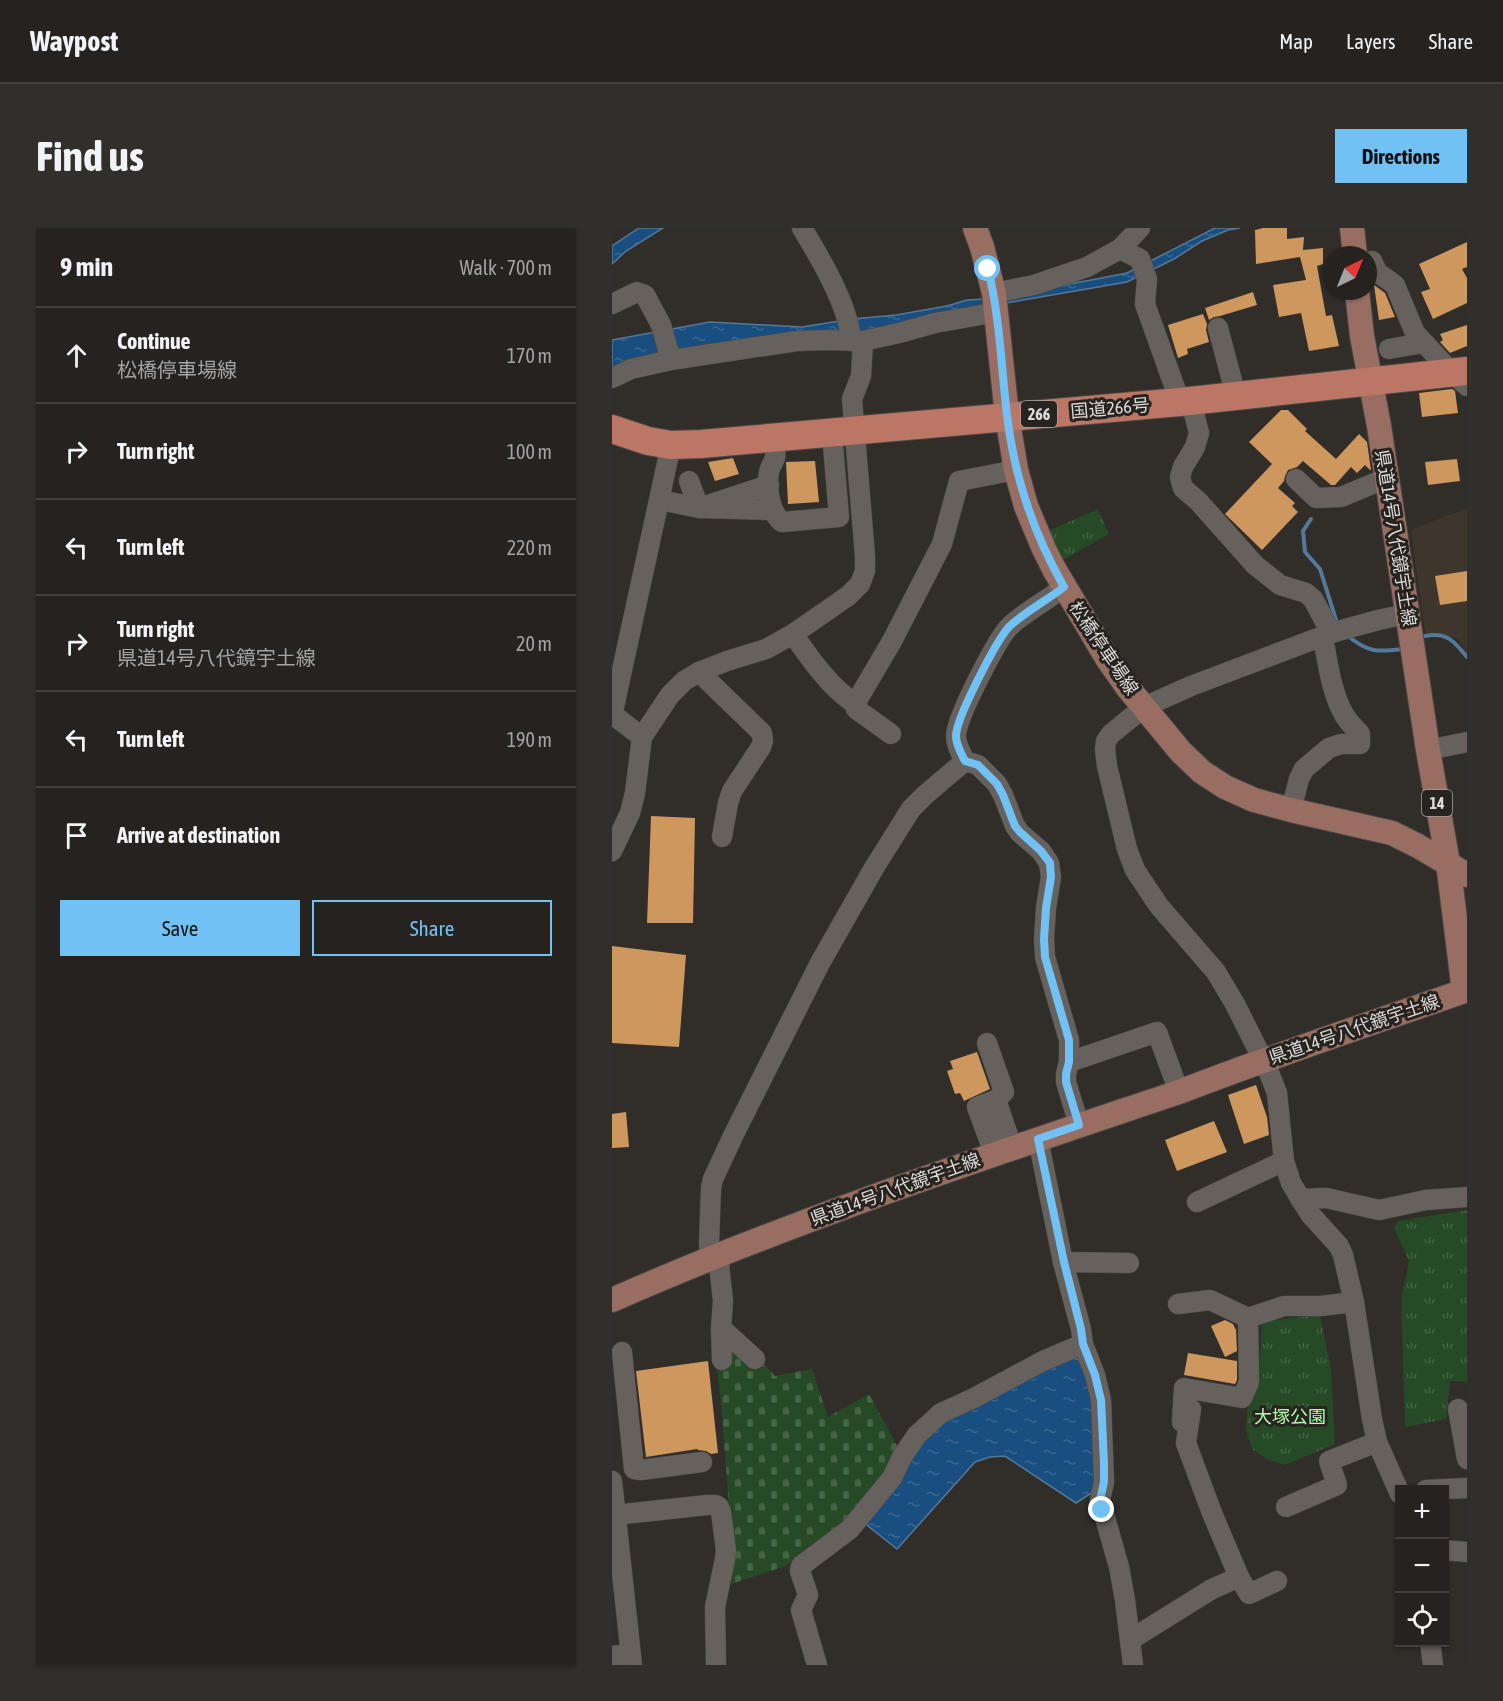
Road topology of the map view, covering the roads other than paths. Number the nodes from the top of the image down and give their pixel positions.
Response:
1 (802, 228) edge
2 (975, 228) edge
3 (1140, 228) edge
4 (1352, 228) edge
5 (1354, 246) edge
6 (1120, 249) junction
7 (1377, 272) edge
8 (1358, 300) edge
9 (996, 302) junction
10 (612, 304) edge
11 (1218, 328) dead end
12 (855, 339) junction
13 (1423, 343) junction
14 (1389, 349) dead end
15 (670, 358) junction
16 (1462, 377) edge
17 (612, 378) edge
18 (1371, 382) junction
19 (1236, 396) junction
20 (1186, 401) junction
21 (1007, 416) junction
22 (612, 429) edge
23 (843, 432) junction
24 (774, 439) junction
25 (671, 445) junction
26 (1016, 470) junction
27 (1387, 478) junction
28 (1296, 479) dead end
29 (689, 481) dead end
30 (769, 485) junction
31 (660, 500) junction
32 (699, 508) junction
33 (772, 510) junction
34 (1064, 587) junction
35 (1407, 614) junction
36 (1334, 632) junction
37 (793, 634) junction
38 (699, 672) junction
39 (855, 704) junction
40 (1144, 707) junction
41 (612, 715) edge
42 (891, 734) dead end
43 (642, 737) junction
44 (1467, 742) edge
45 (1428, 750) junction
46 (965, 761) junction
47 (1291, 810) junction
48 (722, 837) dead end
49 (612, 851) edge
50 (1457, 869) edge
51 (1466, 996) edge
52 (987, 1043) dead end
53 (1264, 1060) junction
54 (1069, 1062) junction
55 (1179, 1092) junction
56 (1079, 1125) junction
57 (1038, 1139) junction
58 (1003, 1150) junction
59 (1284, 1161) junction
60 (1467, 1197) edge
61 (1300, 1199) junction
62 (1197, 1202) dead end
63 (714, 1256) junction
64 (1064, 1262) junction
65 (1129, 1263) dead end
66 (612, 1300) edge
67 (1178, 1304) dead end
68 (1355, 1306) junction
69 (1322, 1312) dead end
70 (1248, 1318) junction
71 (721, 1328) junction
72 (1083, 1344) junction
73 (622, 1352) dead end
74 (755, 1359) dead end
75 (722, 1360) dead end
76 (1191, 1409) dead end
77 (1458, 1409) dead end
78 (1181, 1433) dead end
79 (1377, 1442) junction
80 (1467, 1459) edge
81 (702, 1462) dead end
82 (612, 1481) edge
83 (1396, 1485) edge
84 (1467, 1488) edge
85 (1449, 1489) edge
86 (1286, 1507) dead end
87 (615, 1515) junction
88 (1449, 1550) edge
89 (1467, 1552) edge
90 (616, 1564) edge
91 (1239, 1577) junction
92 (1277, 1581) dead end
93 (1130, 1640) junction
94 (1431, 1647) edge
95 (625, 1658) edge
96 (716, 1665) edge
97 (817, 1665) edge
98 (1133, 1665) edge
99 (1433, 1665) edge

1 - 12 street
2 - 9 main road, 松橋停車場線
3 - 6 street
4 - 5 main road
6 - 9 street
6 - 20 street
7 - 13 street
8 - 18 main road, 県道14号八代鏡宇土線 / 14
9 - 12 street
9 - 21 main road, 松橋停車場線
10 - 15 street
11 - 19 street
12 - 15 street
12 - 23 street
13 - 14 street
13 - 16 street
15 - 17 street
16 - 18 highway, 国道266号 / 266
18 - 19 highway, 国道266号 / 266
18 - 27 main road, 県道14号八代鏡宇土線 / 14
19 - 20 highway, 国道266号 / 266
20 - 21 highway, 国道266号 / 266
20 - 36 street
21 - 23 highway, 国道266号 / 266
21 - 26 main road, 松橋停車場線
22 - 25 highway, 国道266号 / 266
23 - 24 highway, 国道266号 / 266
23 - 33 street
23 - 37 street
24 - 25 highway, 国道266号 / 266
24 - 30 street
25 - 31 street
26 - 34 main road, 松橋停車場線
26 - 39 street
27 - 28 street
27 - 35 main road, 県道14号八代鏡宇土線 / 14
29 - 32 street
30 - 32 street
30 - 33 street
31 - 32 street
31 - 41 street
32 - 33 street
34 - 40 main road, 松橋停車場線
34 - 46 street
35 - 36 street
35 - 45 main road, 県道14号八代鏡宇土線 / 14
36 - 40 street
36 - 47 street
37 - 38 street
37 - 39 street
38 - 43 street
38 - 48 street
39 - 42 street
40 - 47 main road, 松橋停車場線
40 - 53 street
41 - 43 street
43 - 49 street
44 - 45 street
45 - 50 main road, 県道14号八代鏡宇土線 / 14
46 - 54 street
46 - 63 street
47 - 50 main road, 松橋停車場線
50 - 51 main road, 県道14号八代鏡宇土線 / 14
51 - 53 main road, 県道14号八代鏡宇土線 / 14
52 - 58 street
53 - 55 main road, 県道14号八代鏡宇土線 / 14
53 - 59 street
54 - 55 street
54 - 56 street
55 - 56 main road, 県道14号八代鏡宇土線 / 14
56 - 57 main road, 県道14号八代鏡宇土線 / 14
57 - 58 main road, 県道14号八代鏡宇土線 / 14
57 - 64 street
58 - 63 main road, 県道14号八代鏡宇土線 / 14
59 - 61 street
59 - 62 street
60 - 61 street
61 - 68 street
63 - 66 main road, 県道14号八代鏡宇土線 / 14
63 - 71 street
64 - 65 street
64 - 72 street
67 - 70 street
68 - 69 street
68 - 70 street
68 - 79 street
70 - 78 street
71 - 74 street
71 - 75 street
72 - 93 street
72 - 97 street
73 - 81 street
76 - 91 street
77 - 80 street
79 - 83 street
79 - 86 street
82 - 87 street
84 - 85 street
87 - 90 street
87 - 96 street
88 - 89 street
90 - 95 street
91 - 92 street
91 - 93 street
93 - 98 street
94 - 99 street

